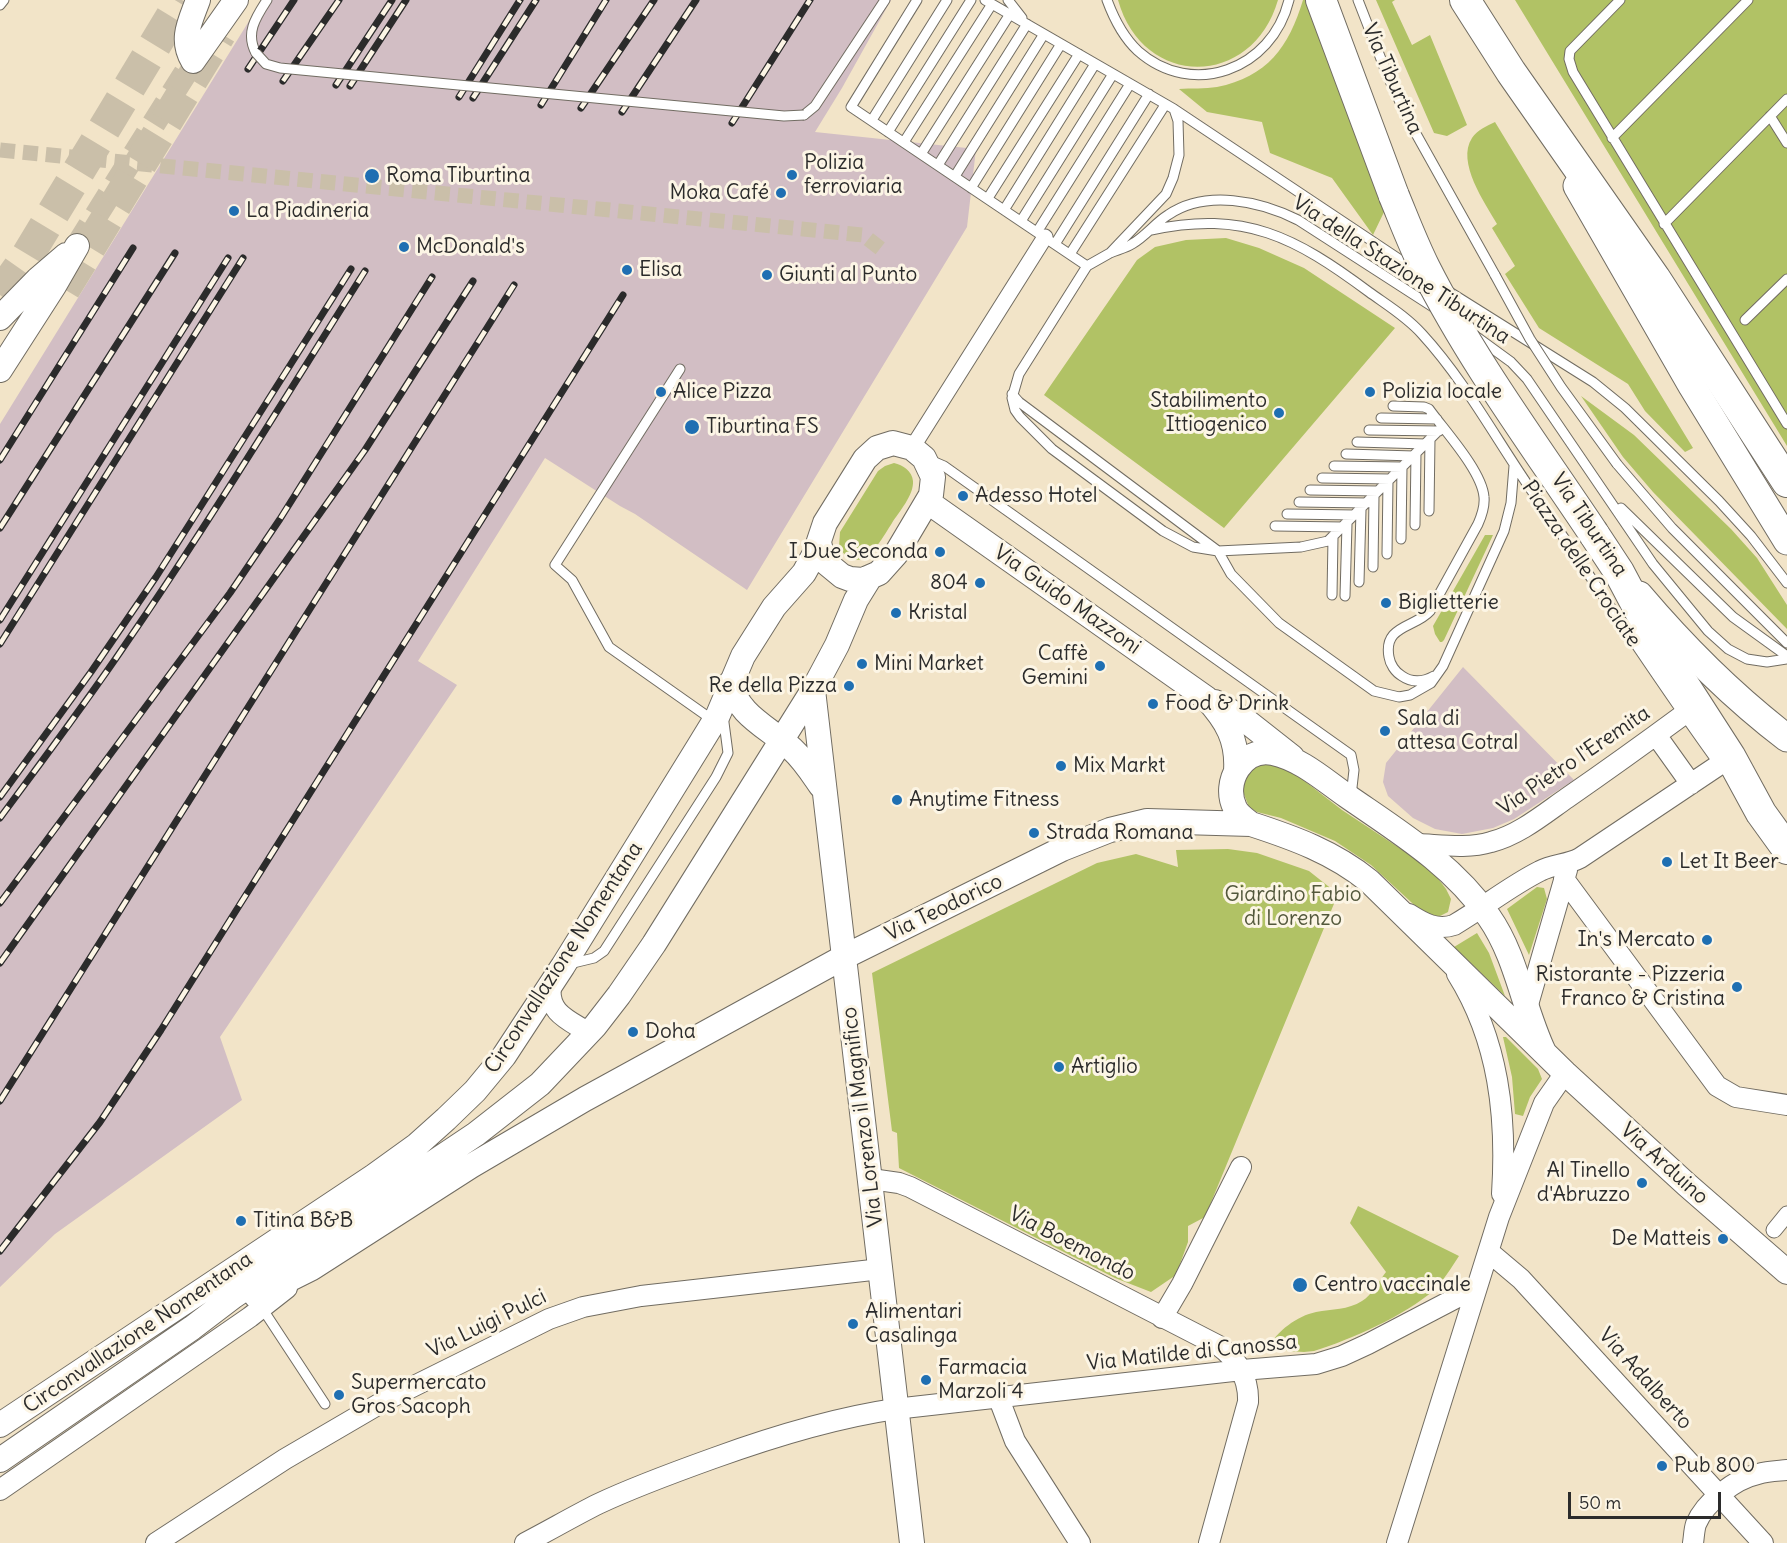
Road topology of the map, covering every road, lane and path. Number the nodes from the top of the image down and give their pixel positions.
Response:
1 (4, 0) edge
2 (198, 0) edge
3 (236, 0) edge
4 (267, 0) edge
5 (885, 0) edge
6 (917, 0) edge
7 (947, 0) edge
8 (971, 0) edge
9 (1008, 0) edge
10 (1107, 0) edge
11 (1288, 0) edge
12 (1321, 0) edge
13 (1358, 0) edge
14 (1465, 0) edge
15 (1620, 0) edge
16 (1748, 0) edge
17 (988, 2) edge
18 (0, 5) edge
19 (1010, 14) junction
20 (1027, 24) junction
21 (1044, 34) junction
22 (1061, 44) junction
23 (1079, 54) junction
24 (1095, 63) junction
25 (1511, 72) junction
26 (1113, 74) junction
27 (1130, 84) junction
28 (1149, 94) junction
29 (1787, 99) edge
30 (1169, 107) junction
31 (1770, 116) junction
32 (872, 120) junction
33 (888, 132) junction
34 (1612, 138) junction
35 (904, 142) junction
36 (1787, 143) edge
37 (921, 154) junction
38 (938, 165) junction
39 (955, 176) junction
40 (971, 188) junction
41 (988, 198) junction
42 (1004, 210) junction
43 (1021, 221) junction
44 (1664, 224) junction
45 (1151, 230) junction
46 (1046, 238) junction
47 (1110, 253) junction
48 (1070, 254) junction
49 (1087, 266) junction
50 (1787, 279) edge
51 (1401, 315) joint
52 (0, 318) edge
53 (1745, 320) dead end
54 (680, 369) dead end
55 (0, 370) edge
56 (1012, 394) junction
57 (1393, 406) dead end
58 (1381, 418) dead end
59 (1437, 419) junction
60 (1787, 424) edge
61 (1369, 430) dead end
62 (1435, 437) junction
63 (1358, 442) dead end
64 (918, 453) junction
65 (1346, 454) dead end
66 (1415, 454) junction
67 (1334, 466) dead end
68 (1514, 466) junction
69 (1402, 467) junction
70 (1322, 478) dead end
71 (1389, 480) junction
72 (1787, 482) edge
73 (1310, 490) dead end
74 (1376, 494) junction
75 (1608, 496) junction
76 (928, 502) junction
77 (1299, 502) dead end
78 (1361, 509) junction
79 (1429, 511) dead end
80 (1287, 514) dead end
81 (1415, 525) dead end
82 (1275, 526) dead end
83 (1345, 526) junction
84 (1333, 538) junction
85 (1401, 539) dead end
86 (1787, 541) edge
87 (819, 542) junction
88 (1218, 551) junction
89 (1387, 554) dead end
90 (1373, 567) dead end
91 (1619, 572) junction
92 (869, 579) junction
93 (1359, 582) dead end
94 (1787, 583) edge
95 (1332, 596) dead end
96 (1345, 596) dead end
97 (1787, 643) edge
98 (1787, 658) edge
99 (1443, 666) junction
100 (731, 682) junction
101 (813, 690) junction
102 (1206, 698) junction
103 (718, 714) junction
104 (1683, 715) junction
105 (1656, 735) junction
106 (1787, 738) edge
107 (781, 739) junction
108 (1298, 762) junction
109 (1722, 769) joint
110 (1236, 771) junction
111 (1733, 781) dead end
112 (1690, 783) junction
113 (823, 789) junction
114 (1350, 798) junction
115 (1761, 813) junction
116 (1251, 824) junction
117 (1418, 844) junction
118 (1787, 849) edge
119 (1566, 872) junction
120 (1390, 901) junction
121 (1483, 909) junction
122 (844, 957) junction
123 (1446, 957) junction
124 (557, 976) junction
125 (1527, 1008) junction
126 (589, 1033) junction
127 (1544, 1052) junction
128 (656, 1060) joint
129 (1565, 1073) junction
130 (1787, 1105) edge
131 (1241, 1167) dead end
132 (871, 1179) junction
133 (1787, 1214) edge
134 (1499, 1217) junction
135 (1774, 1230) dead end
136 (1489, 1252) junction
137 (312, 1268) junction
138 (881, 1269) junction
139 (1787, 1272) edge
140 (1477, 1287) junction
141 (262, 1308) junction
142 (1161, 1318) junction
143 (192, 1328) junction
144 (1242, 1370) junction
145 (999, 1399) junction
146 (325, 1404) dead end
147 (896, 1409) junction
148 (0, 1425) edge
149 (0, 1460) edge
150 (1787, 1470) edge
151 (0, 1490) edge
152 (1719, 1496) junction
153 (156, 1543) edge
154 (525, 1543) edge
155 (912, 1543) edge
156 (1080, 1543) edge
157 (1209, 1543) edge
158 (1397, 1543) edge
159 (1693, 1543) edge
160 (1763, 1543) edge

1 - 18 lane
2 - 3 street
4 - 5 lane, bridge
6 - 32 lane
7 - 32 lane
8 - 33 lane
9 - 20 lane
10 - 11 lane
12 - 91 main road, Via Tiburtina, bridge
13 - 97 lane, Via Tiburtina, bridge
14 - 25 main road
15 - 34 lane
16 - 34 lane
17 - 19 lane
17 - 35 lane
19 - 20 lane
19 - 37 lane
20 - 21 lane
20 - 38 lane
21 - 22 lane
21 - 39 lane
22 - 23 lane
22 - 40 lane
23 - 24 lane
23 - 41 lane
24 - 26 lane
24 - 42 lane
25 - 72 main road
25 - 86 main road
26 - 27 lane
26 - 43 lane
27 - 28 lane
27 - 46 lane
28 - 30 lane
28 - 46 lane
29 - 31 lane
30 - 47 lane
30 - 48 lane
30 - 94 lane
31 - 36 lane
31 - 44 lane
32 - 33 lane
33 - 35 lane
34 - 44 lane
35 - 37 lane
37 - 38 lane
38 - 39 lane
39 - 40 lane
40 - 41 lane
41 - 42 lane
42 - 43 lane
43 - 46 lane
44 - 60 lane
45 - 47 lane, Via della Stazione Tiburtina
45 - 51 lane, Via della Stazione Tiburtina
45 - 75 lane, Via della Stazione Tiburtina
46 - 48 lane
46 - 64 street
47 - 49 lane
48 - 49 lane
49 - 56 lane
50 - 53 lane
51 - 68 lane, Piazza delle Crociate
52 - 55 street
54 - 103 lane
56 - 88 lane
56 - 88 lane
57 - 59 lane
58 - 59 lane
59 - 62 lane
61 - 62 lane
62 - 63 lane
62 - 66 lane
62 - 79 lane
62 - 99 lane
64 - 76 street, Circonvallazione Nomentana
64 - 87 street, Circonvallazione Nomentana
64 - 114 lane
65 - 66 lane
66 - 69 lane
66 - 81 lane
67 - 69 lane
68 - 99 lane
68 - 104 lane, Piazza delle Crociate
69 - 71 lane
69 - 85 lane
70 - 71 lane
71 - 74 lane
71 - 89 lane
73 - 74 lane
74 - 78 lane
74 - 90 lane
75 - 98 lane, Via della Stazione Tiburtina
75 - 98 lane, Via della Stazione Tiburtina
76 - 92 street, Circonvallazione Nomentana
76 - 102 street, Via Guido Mazzoni
77 - 78 lane
78 - 80 lane
78 - 83 lane
78 - 93 lane
82 - 83 lane
83 - 84 lane
83 - 96 lane
84 - 88 lane
84 - 95 lane
87 - 92 street
87 - 100 street, Circonvallazione Nomentana
88 - 99 lane
91 - 106 main road, Via Tiburtina
91 - 115 main road, Piazza delle Crociate
92 - 101 street, Circonvallazione Nomentana
100 - 103 street, Circonvallazione Nomentana
100 - 107 street
101 - 107 street, Circonvallazione Nomentana
101 - 113 street, Via Lorenzo il Magnifico
102 - 108 street, Via Guido Mazzoni
102 - 110 street, Via Guido Mazzoni
103 - 124 street, Circonvallazione Nomentana
104 - 105 street, Via Pietro l'Eremita
104 - 109 lane, Piazza delle Crociate
105 - 112 street
105 - 117 street, Via Pietro l'Eremita
107 - 113 street
107 - 126 street, Circonvallazione Nomentana
108 - 110 street
108 - 114 street
109 - 112 street
110 - 116 street, Via Guido Mazzoni
111 - 115 lane, Piazza delle Crociate
112 - 119 street
113 - 122 street, Via Lorenzo il Magnifico
114 - 117 street
115 - 118 main road, Piazza delle Crociate
116 - 120 street, Via Teodorico
116 - 122 street, Via Teodorico
117 - 121 street
119 - 121 street
119 - 125 street
119 - 130 street
120 - 121 street
120 - 123 street, Via Arduino
121 - 125 street
122 - 128 street, Via Teodorico
122 - 132 street, Via Lorenzo il Magnifico
123 - 127 street, Via Arduino
123 - 134 street
124 - 126 street
124 - 148 street, Circonvallazione Nomentana
125 - 127 street
126 - 143 street, Circonvallazione Nomentana
127 - 129 street, Via Arduino
128 - 137 street, Circonvallazione Nomentana
129 - 134 street
129 - 139 street, Via Arduino
131 - 142 street
132 - 138 street, Via Lorenzo il Magnifico
132 - 142 street, Via Boemondo
133 - 135 street
134 - 136 street
136 - 140 street
136 - 152 street, Via Adalberto
137 - 141 street, Circonvallazione Nomentana
137 - 143 street, Circonvallazione Nomentana
138 - 147 street, Via Lorenzo il Magnifico
138 - 153 street, Via Luigi Pulci
140 - 144 street, Via Matilde di Canossa
140 - 158 street
141 - 146 lane
141 - 151 street, Circonvallazione Nomentana
142 - 144 street, Via Boemondo
143 - 149 street, Circonvallazione Nomentana
144 - 145 street, Via Matilde di Canossa
144 - 157 street
145 - 147 street, Via Matilde di Canossa
145 - 156 street
147 - 154 street, Via Matilde di Canossa
147 - 155 street, Via Lorenzo il Magnifico
150 - 152 street
152 - 159 street
152 - 160 street, Via Adalberto

